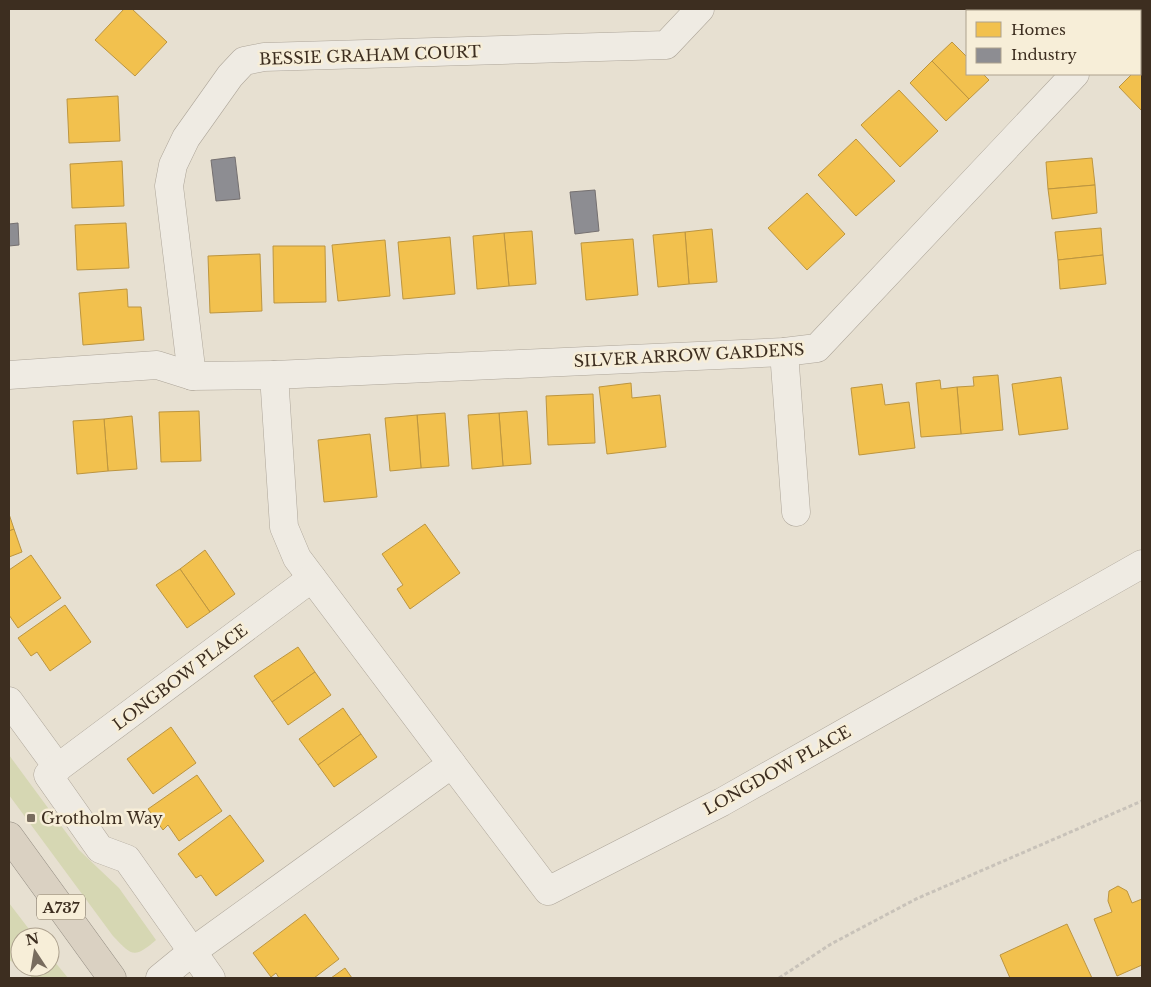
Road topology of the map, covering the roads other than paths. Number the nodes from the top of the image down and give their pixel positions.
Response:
1 (700, 9) edge
2 (1074, 75) edge
3 (784, 352) junction
4 (9, 375) edge
5 (274, 375) junction
6 (192, 376) junction
7 (796, 512) dead end
8 (1142, 564) edge
9 (312, 578) junction
10 (9, 702) edge
11 (452, 764) junction
12 (53, 772) junction
13 (9, 836) edge
14 (193, 951) junction
15 (112, 978) edge
16 (160, 978) edge
17 (211, 978) edge

1 - 6 street, BESSIE GRAHAM COURT
2 - 3 street, SILVER ARROW GARDENS
3 - 5 street, SILVER ARROW GARDENS
3 - 7 street
4 - 6 street, SILVER ARROW GARDENS
5 - 6 street, SILVER ARROW GARDENS
5 - 9 street
8 - 11 street, LONGDOW PLACE
9 - 11 street
9 - 12 street, LONGBOW PLACE
10 - 12 street
11 - 14 street
12 - 14 street
13 - 15 highway, A737
14 - 16 street
14 - 17 street

